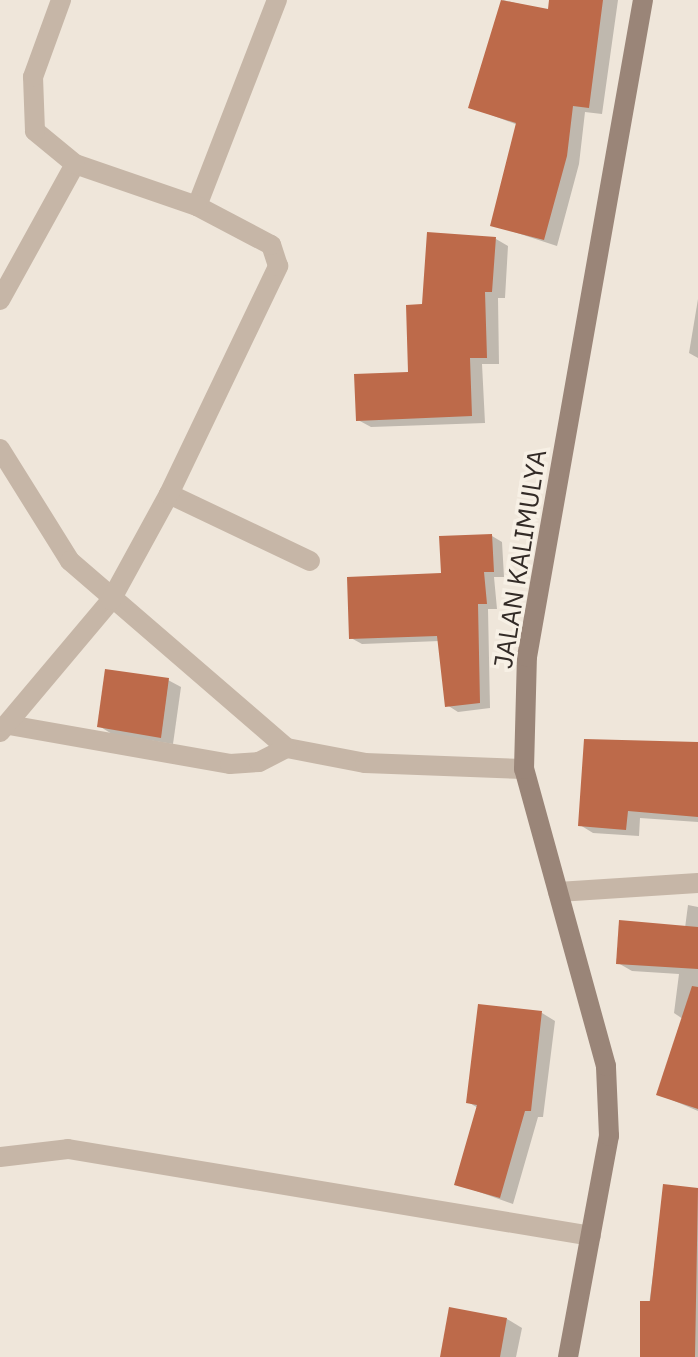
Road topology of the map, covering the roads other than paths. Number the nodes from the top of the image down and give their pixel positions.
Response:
1 (61, 0) edge
2 (277, 0) edge
3 (643, 0) edge
4 (75, 164) junction
5 (197, 206) junction
6 (0, 300) edge
7 (0, 449) edge
8 (169, 494) junction
9 (310, 561) dead end
10 (111, 600) junction
11 (5, 728) edge
12 (287, 748) junction
13 (524, 769) junction
14 (698, 883) edge
15 (558, 892) junction
16 (0, 1157) edge
17 (591, 1236) junction
18 (568, 1357) edge

1 - 4 street
2 - 5 street
3 - 13 street, JALAN KALIMULYA
4 - 5 street
4 - 6 street
5 - 8 street
7 - 10 street
8 - 9 street
8 - 10 street
10 - 11 street
10 - 12 street
11 - 12 street
12 - 13 street
13 - 15 street, JALAN KALIMULYA
14 - 15 street
15 - 17 street, JALAN KALIMULYA
16 - 17 street
17 - 18 street, JALAN KALIMULYA

